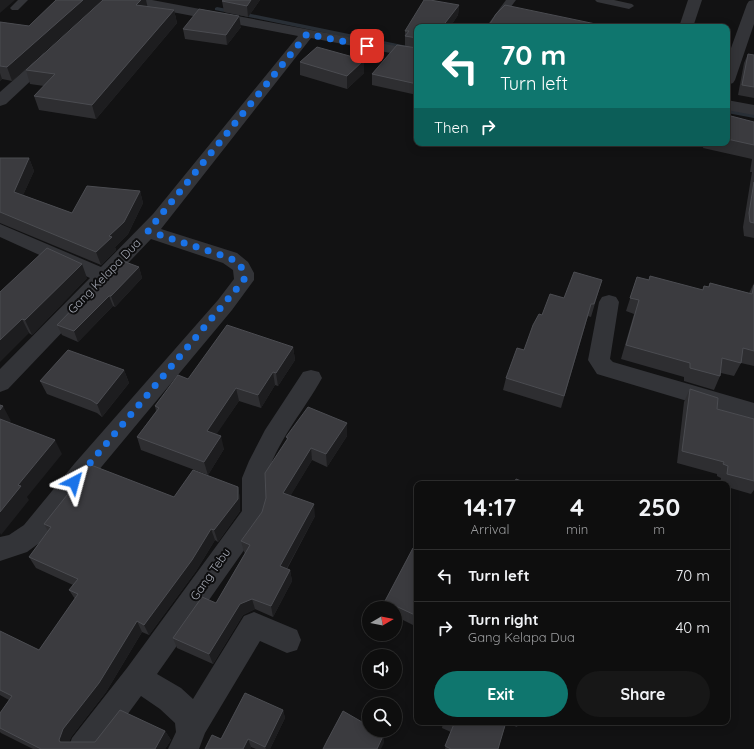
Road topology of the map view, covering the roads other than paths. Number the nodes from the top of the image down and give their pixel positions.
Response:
1 (23, 0) edge
2 (130, 0) edge
3 (212, 0) edge
4 (511, 0) edge
5 (600, 0) edge
6 (695, 0) edge
7 (754, 4) edge
8 (629, 6) dead end
9 (15, 8) dead end
10 (200, 13) junction
11 (493, 24) edge
12 (687, 24) edge
13 (307, 34) junction
14 (62, 45) edge
15 (414, 53) edge
16 (730, 72) edge
17 (0, 101) edge
18 (730, 106) edge
19 (754, 110) edge
20 (0, 230) edge
21 (148, 231) junction
22 (104, 276) junction
23 (609, 302) dead end
24 (311, 378) dead end
25 (0, 383) edge
26 (754, 412) edge
27 (0, 549) edge
28 (287, 640) dead end
29 (136, 678) junction
30 (187, 739) edge
31 (83, 749) edge

1 - 9 lane
2 - 10 street
3 - 10 street
4 - 11 lane
5 - 8 lane
6 - 12 street
7 - 16 street
10 - 13 street
13 - 15 street
13 - 21 street, Gang Kelapa Dua
14 - 17 street
18 - 19 street
20 - 22 street
21 - 22 street, Gang Kelapa Dua
21 - 27 street
22 - 25 street, Gang Kelapa Dua
23 - 26 street
24 - 29 street, Gang Tebu
28 - 30 street
29 - 30 street
29 - 31 street, Gang Tebu

